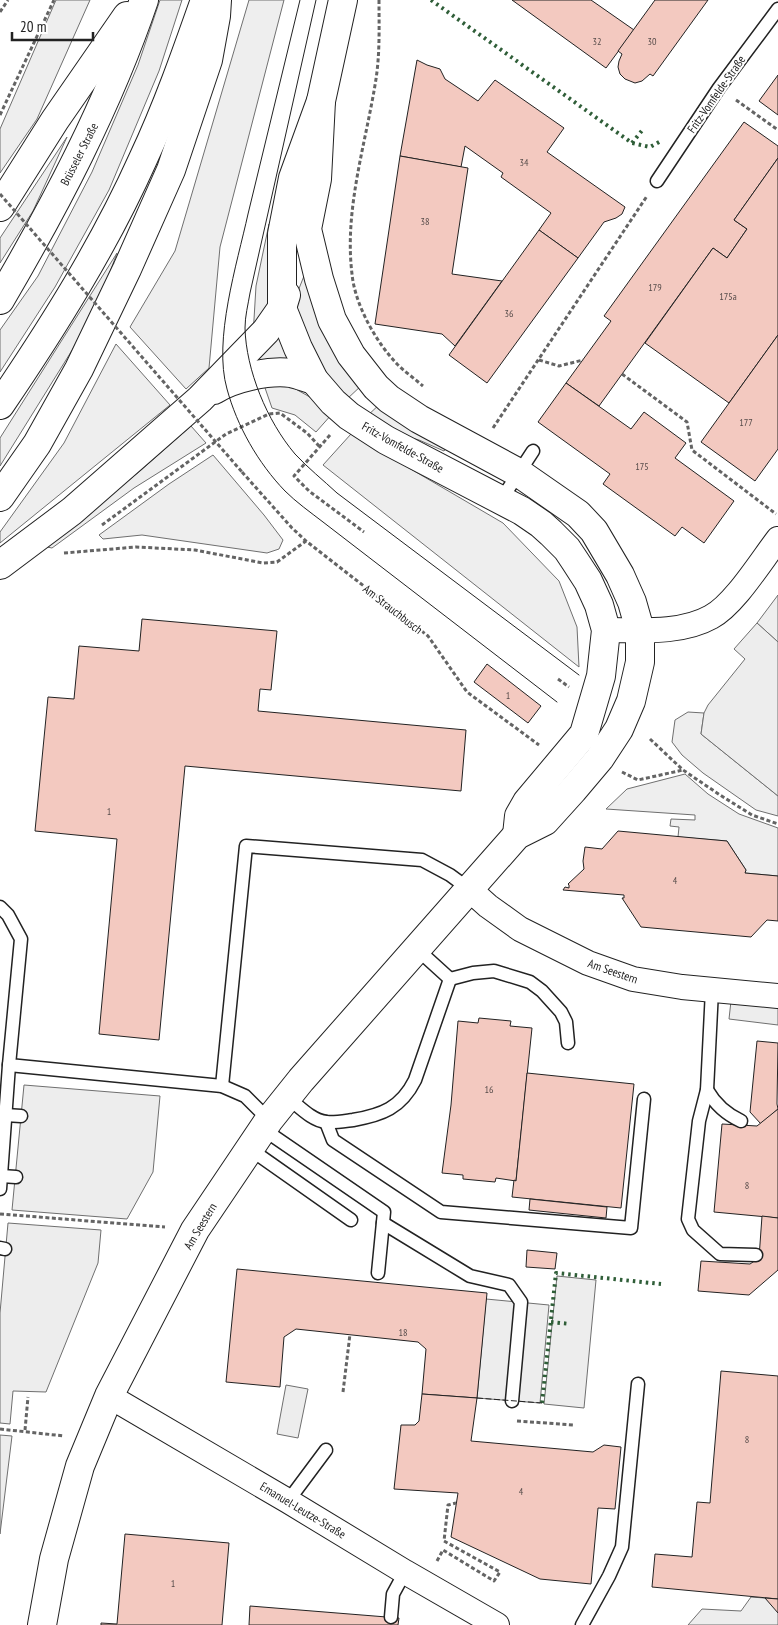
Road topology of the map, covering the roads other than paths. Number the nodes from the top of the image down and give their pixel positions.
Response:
1 (138, 0) edge
2 (144, 0) edge
3 (205, 0) edge
4 (217, 0) edge
5 (343, 0) edge
6 (778, 9) edge
7 (321, 102) junction
8 (657, 181) road end
9 (0, 207) edge
10 (307, 229) junction
11 (0, 300) edge
12 (282, 308) junction
13 (314, 380) junction
14 (200, 399) junction
15 (0, 405) edge
16 (526, 462) junction
17 (0, 497) edge
18 (501, 500) junction
19 (778, 539) edge
20 (0, 564) edge
21 (606, 630) junction
22 (640, 630) junction
23 (517, 835) junction
24 (469, 889) junction
25 (0, 908) edge
26 (417, 950) junction
27 (450, 979) junction
28 (712, 990) junction
29 (778, 996) edge
30 (568, 1043) dead end
31 (10, 1065) junction
32 (222, 1086) junction
33 (706, 1090) junction
34 (287, 1097) junction
35 (644, 1099) dead end
36 (5, 1114) junction
37 (21, 1116) dead end
38 (741, 1121) dead end
39 (326, 1122) junction
40 (261, 1133) junction
41 (16, 1177) dead end
42 (0, 1182) edge
43 (351, 1220) dead end
44 (383, 1223) junction
45 (756, 1255) dead end
46 (378, 1273) dead end
47 (638, 1384) dead end
48 (109, 1396) junction
49 (512, 1401) road end
50 (326, 1450) dead end
51 (288, 1501) junction
52 (405, 1572) junction
53 (391, 1618) dead end
54 (42, 1625) edge
55 (497, 1625) edge
56 (582, 1625) edge

1 - 9 main road
2 - 11 main road, Brüsseler Straße
3 - 15 main road
4 - 17 main road
5 - 7 main road, Fritz-Vomfelde-Straße
6 - 8 lane, Fritz-Vomfelde-Straße
7 - 10 main road, Fritz-Vomfelde-Straße
7 - 12 main road, Fritz-Vomfelde-Straße
10 - 12 main road
10 - 16 main road, Fritz-Vomfelde-Straße
12 - 13 main road, Fritz-Vomfelde-Straße
12 - 14 main road
13 - 14 main road
13 - 18 main road, Fritz-Vomfelde-Straße
14 - 20 main road
16 - 18 lane
16 - 22 main road, Fritz-Vomfelde-Straße
18 - 21 main road, Fritz-Vomfelde-Straße
19 - 22 street
21 - 22 street
21 - 23 main road
22 - 23 main road, Am Seestern
23 - 24 main road, Am Seestern
24 - 26 main road, Am Seestern
24 - 28 street, Am Seestern
24 - 32 lane
25 - 31 lane
26 - 27 lane
26 - 34 main road, Am Seestern
27 - 30 lane
27 - 39 lane
28 - 29 street, Am Seestern
28 - 33 lane
31 - 32 lane
31 - 36 lane
32 - 40 lane
33 - 38 lane
33 - 45 lane
34 - 39 lane
34 - 40 main road, Am Seestern
35 - 39 lane
36 - 37 lane
36 - 42 lane
40 - 43 lane
40 - 44 lane
40 - 48 main road, Am Seestern
41 - 42 lane
44 - 46 lane
44 - 49 lane
47 - 56 lane
48 - 51 street, Emanuel-Leutze-Straße
48 - 54 main road, Am Seestern
50 - 51 lane
51 - 52 street, Emanuel-Leutze-Straße
52 - 53 lane
52 - 55 street, Emanuel-Leutze-Straße

